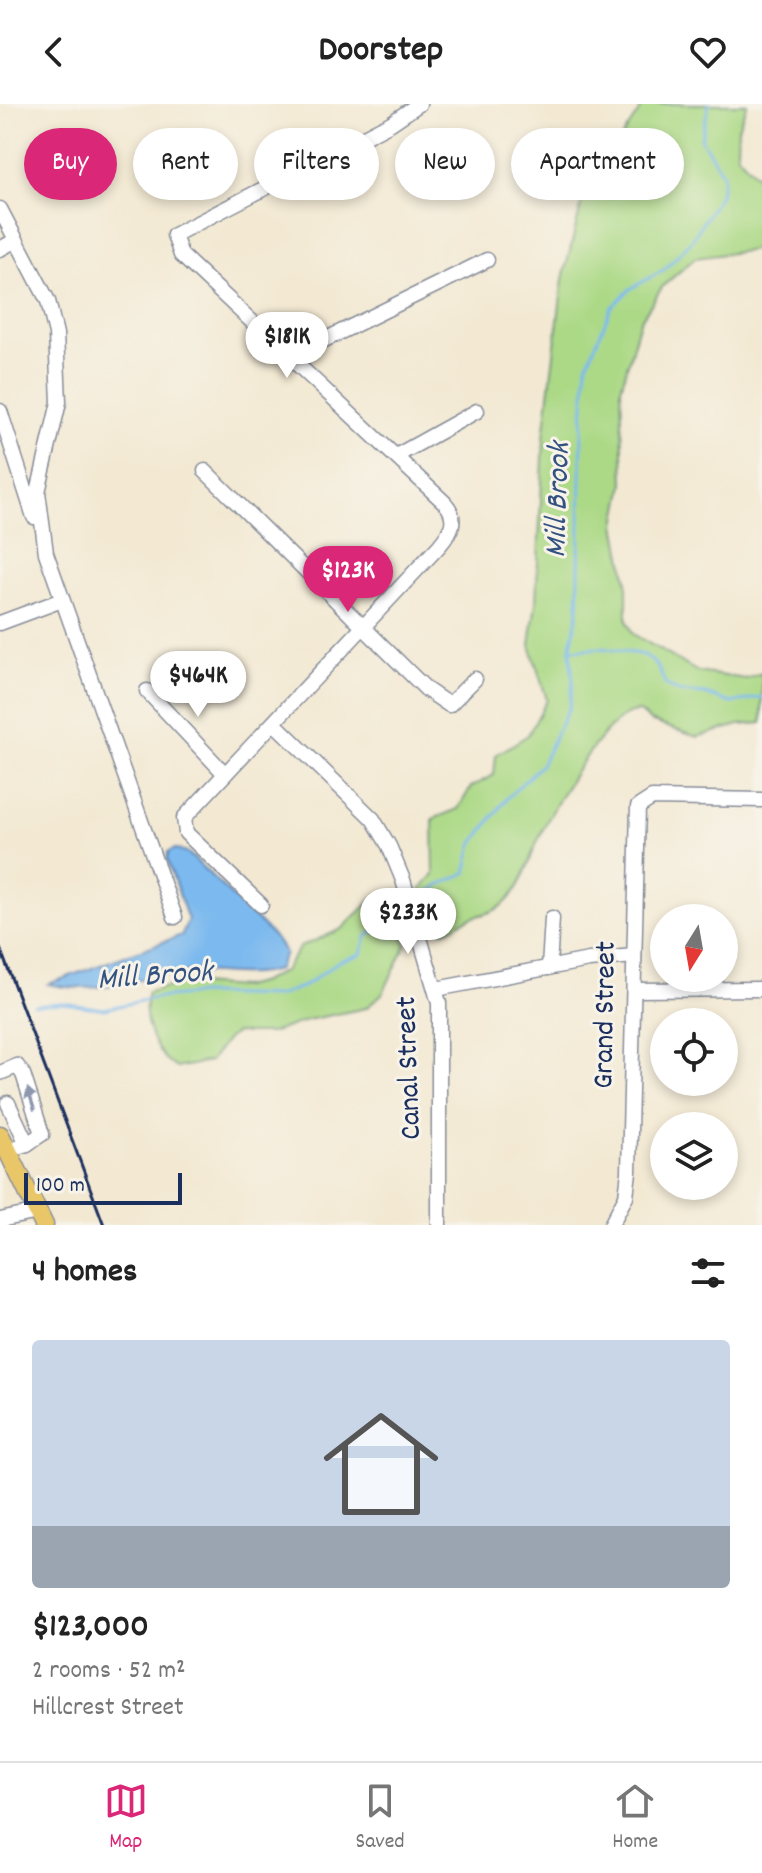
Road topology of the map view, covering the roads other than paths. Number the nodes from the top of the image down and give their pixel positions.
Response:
1 (415, 105) edge
2 (0, 209) edge
3 (16, 240) junction
4 (0, 249) edge
5 (487, 260) dead end
6 (293, 360) junction
7 (0, 411) edge
8 (477, 411) dead end
9 (396, 456) junction
10 (205, 471) dead end
11 (46, 553) junction
12 (62, 600) junction
13 (0, 623) edge
14 (361, 627) junction
15 (475, 679) dead end
16 (147, 691) dead end
17 (274, 723) junction
18 (225, 774) junction
19 (762, 800) edge
20 (261, 905) dead end
21 (175, 917) dead end
22 (552, 918) dead end
23 (634, 956) junction
24 (549, 968) junction
25 (436, 989) junction
26 (762, 989) edge
27 (634, 990) junction
28 (0, 1073) edge
29 (8, 1103) dead end
30 (4, 1143) edge
31 (27, 1144) junction
32 (41, 1218) edge
33 (0, 1220) edge
34 (439, 1225) edge
35 (611, 1225) edge

1 - 6 street
2 - 3 street
3 - 4 street
3 - 11 street
5 - 6 street
6 - 9 street
7 - 11 street
8 - 9 street
9 - 14 street
10 - 14 street
11 - 12 street
12 - 13 street
12 - 21 street
14 - 15 street
14 - 17 street
16 - 18 street
17 - 18 street
17 - 25 street, Canal Street
18 - 20 street
19 - 23 street, Grand Street
22 - 24 street
23 - 24 street
23 - 27 street, Grand Street
24 - 25 street
25 - 34 street, Canal Street
26 - 27 street
27 - 35 street, Grand Street
31 -> 28 street
29 - 31 street
30 - 31 street
30 - 32 main road
32 - 33 street

